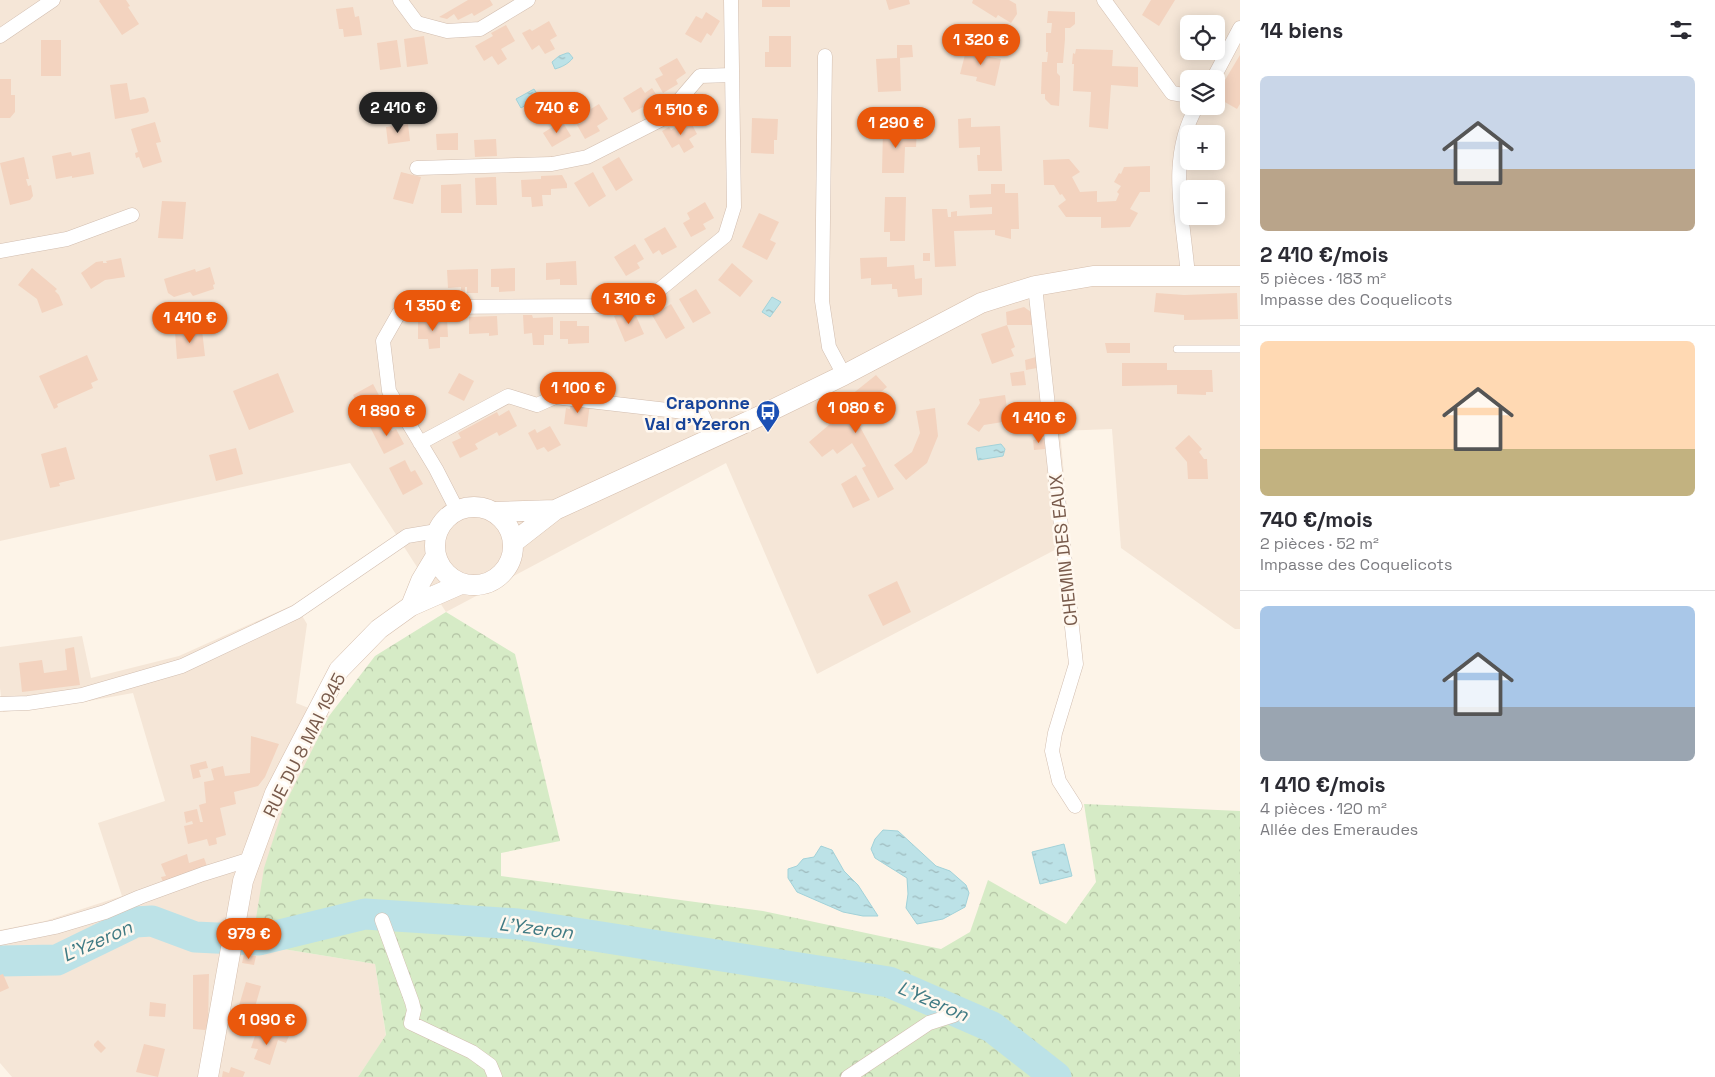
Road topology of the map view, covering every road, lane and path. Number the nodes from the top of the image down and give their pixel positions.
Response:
1 (53, 0) edge
2 (400, 0) edge
3 (528, 0) edge
4 (731, 0) edge
5 (1104, 0) edge
6 (1240, 28) edge
7 (0, 36) edge
8 (825, 56) dead end
9 (1218, 70) edge
10 (732, 75) junction
11 (1180, 94) edge
12 (1192, 115) edge
13 (417, 168) dead end
14 (132, 215) dead end
15 (0, 251) edge
16 (1240, 276) edge
17 (1188, 277) junction
18 (1034, 286) junction
19 (1177, 349) dead end
20 (1240, 349) edge
21 (844, 375) junction
22 (713, 438) junction
23 (420, 443) junction
24 (457, 510) junction
25 (555, 510) junction
26 (494, 512) junction
27 (438, 531) junction
28 (514, 542) junction
29 (436, 556) junction
30 (462, 584) junction
31 (411, 606) junction
32 (0, 704) edge
33 (1075, 806) dead end
34 (251, 859) junction
35 (382, 920) dead end
36 (1, 938) edge
37 (954, 1015) dead end
38 (208, 1077) edge
39 (495, 1077) edge
40 (848, 1077) edge

1 - 7 street
2 - 3 street
4 - 10 street
5 - 11 street
6 - 9 street
8 - 21 street
10 - 13 street
10 - 23 street
12 - 17 street
14 - 15 street
16 - 17 main road
17 - 18 main road
18 - 21 main road
18 - 33 street, CHEMIN DES EAUX
19 - 20 lane
21 - 22 main road
22 - 23 street
22 - 25 main road
23 - 24 street
24 - 26 main road
24 - 27 main road
25 - 26 main road
25 - 28 main road
26 - 28 main road
27 - 29 main road
27 - 32 street
28 - 30 main road
29 - 30 main road
29 - 31 main road
30 - 31 main road, RUE DU 8 MAI 1945
31 - 34 main road, RUE DU 8 MAI 1945
34 - 36 street
34 - 38 main road, RUE DU 8 MAI 1945
35 - 39 street
37 - 40 street

